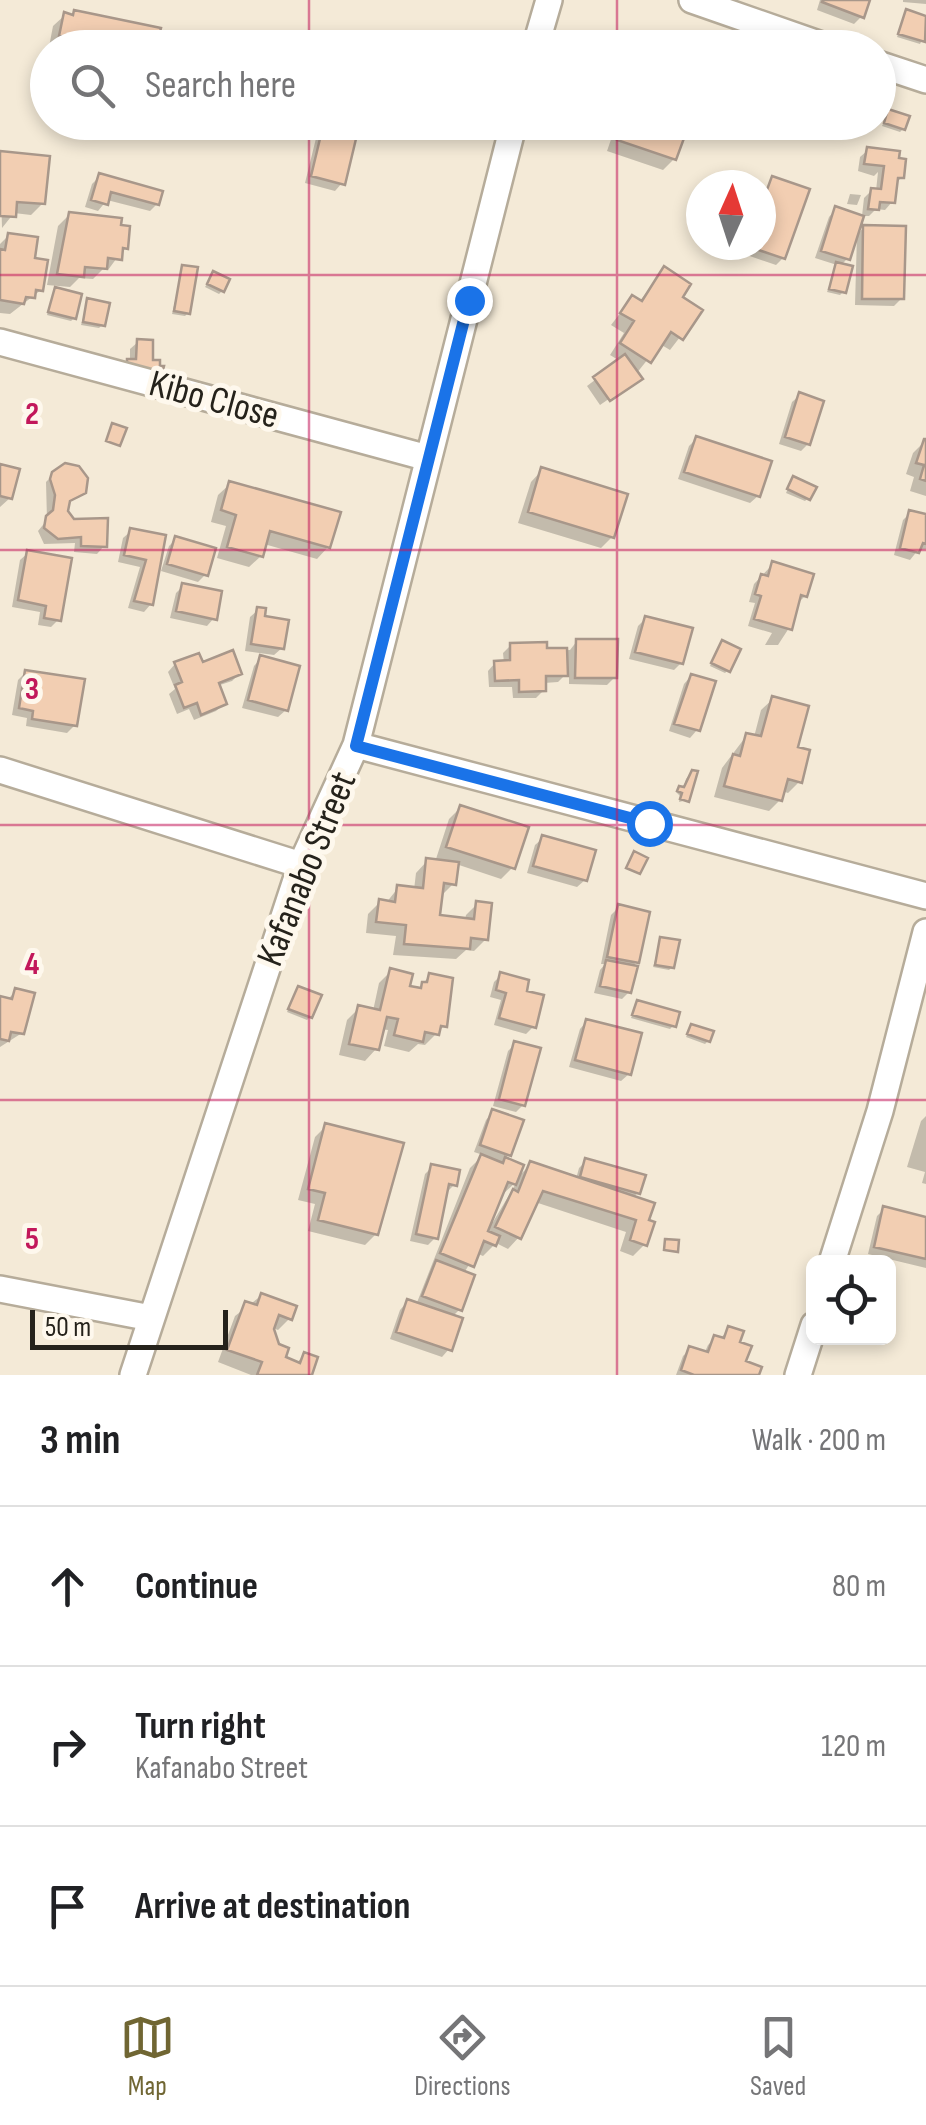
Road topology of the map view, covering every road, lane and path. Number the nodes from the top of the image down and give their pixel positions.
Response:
1 (549, 0) edge
2 (692, 0) edge
3 (541, 30) edge
4 (778, 30) edge
5 (896, 70) edge
6 (926, 80) edge
7 (509, 140) edge
8 (0, 342) edge
9 (428, 458) junction
10 (356, 746) junction
11 (0, 770) edge
12 (301, 866) junction
13 (926, 896) edge
14 (926, 932) edge
15 (834, 1255) edge
16 (0, 1288) edge
17 (151, 1318) junction
18 (808, 1345) edge
19 (133, 1375) edge
20 (798, 1375) edge

1 - 3 street
2 - 4 street
5 - 6 street
7 - 9 street, Kafanabo Street
8 - 9 street, Kibo Close
9 - 10 street, Kafanabo Street
10 - 12 street, Kafanabo Street
10 - 13 street
11 - 12 street
12 - 17 street, Kafanabo Street
14 - 15 street
16 - 17 street
17 - 19 street, Kafanabo Street
18 - 20 street

